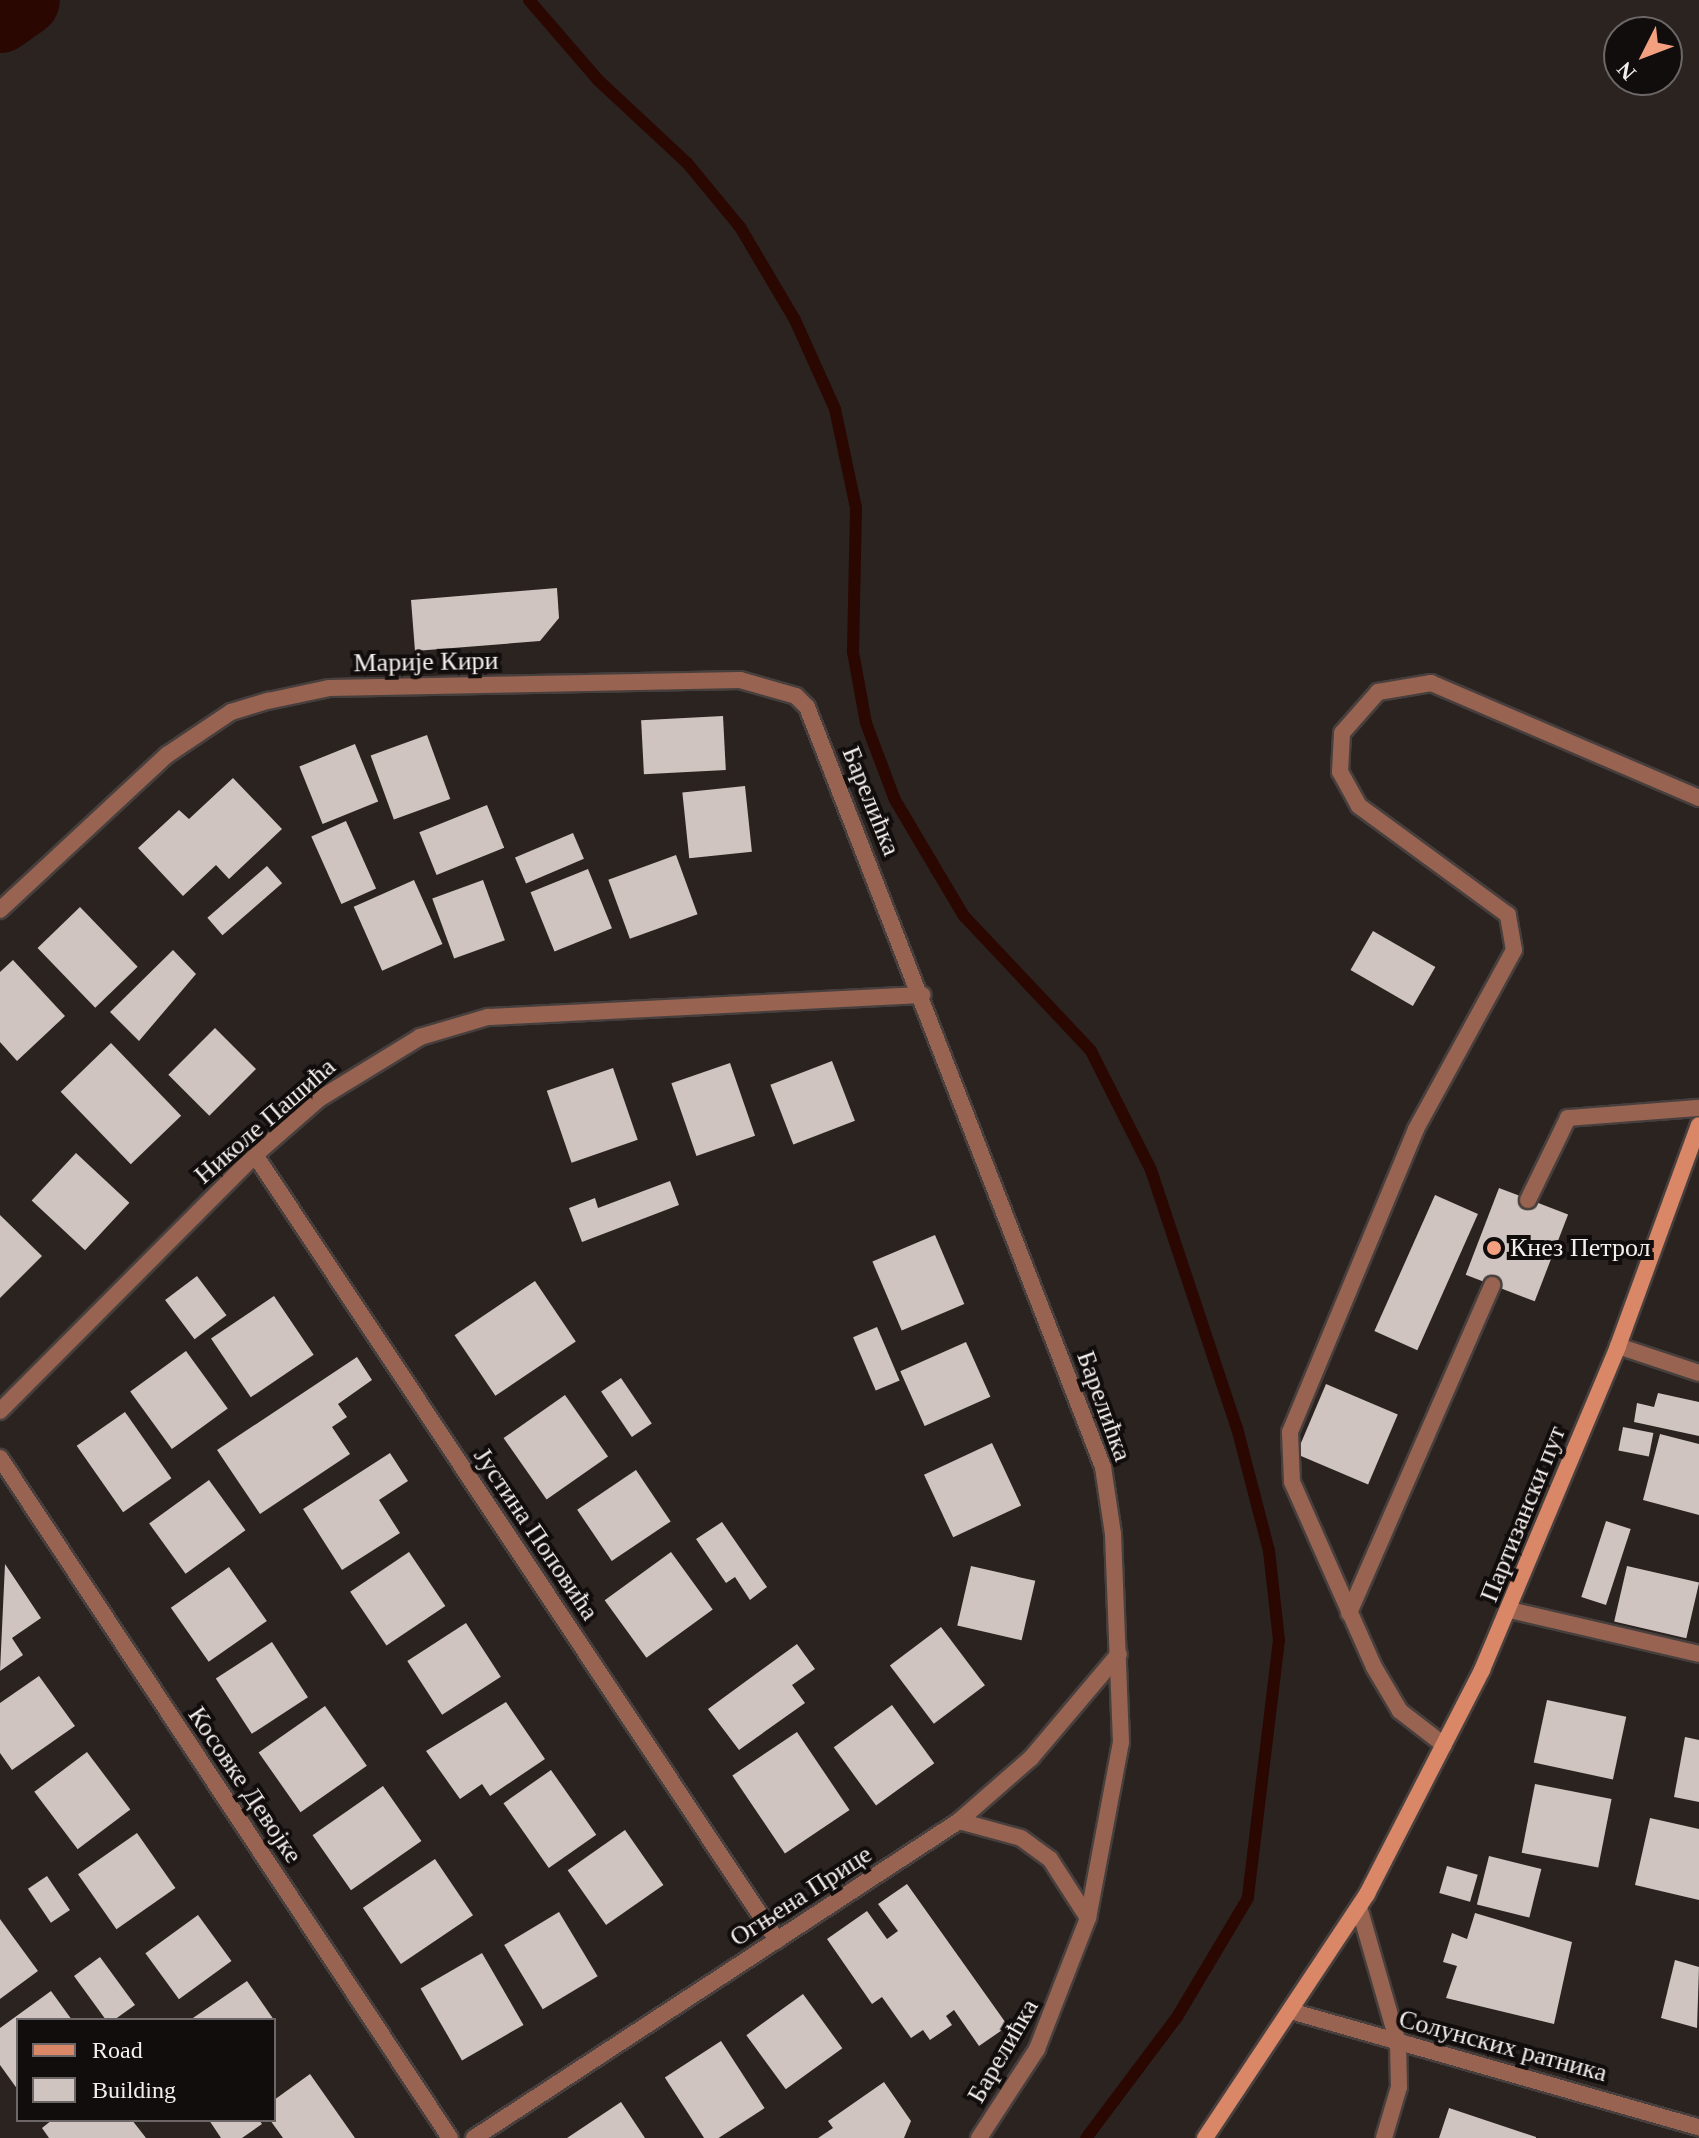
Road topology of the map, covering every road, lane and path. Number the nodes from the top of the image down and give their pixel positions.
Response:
1 (807, 707) joint
2 (1699, 798) edge
3 (0, 910) edge
4 (922, 995) junction
5 (1699, 1108) edge
6 (1699, 1125) edge
7 (255, 1155) junction
8 (1528, 1200) dead end
9 (1492, 1285) dead end
10 (1618, 1346) junction
11 (1699, 1373) edge
12 (0, 1411) edge
13 (0, 1458) edge
14 (1510, 1610) junction
15 (1349, 1613) junction
16 (1119, 1654) junction
17 (1699, 1654) edge
18 (1444, 1745) junction
19 (959, 1821) junction
20 (1359, 1907) junction
21 (1088, 1918) junction
22 (777, 1940) junction
23 (1294, 2012) junction
24 (1398, 2043) junction
25 (1699, 2127) edge
26 (450, 2138) edge
27 (474, 2138) edge
28 (979, 2138) edge
29 (1205, 2138) edge
30 (1384, 2138) edge

1 - 3 street, Марије Кири
1 - 4 street, Барелићка
2 - 15 street
4 - 7 street, Николе Пашића
4 - 16 street, Барелићка
5 - 8 street
6 - 10 main road, Партизански пут
7 - 12 street, Николе Пашића
7 - 22 street, Јустина Поповића
9 - 15 street
10 - 11 street
10 - 14 main road, Партизански пут
13 - 26 street, Косовке Девојке
14 - 17 street
14 - 18 main road, Партизански пут
15 - 18 street
16 - 19 street, Огњена Прице
16 - 21 street, Барелићка
18 - 20 main road, Партизански пут
19 - 21 street
19 - 22 street, Огњена Прице
20 - 23 main road, Партизански пут
20 - 24 street
21 - 28 street, Барелићка
22 - 27 street, Огњена Прице
23 - 24 street, Солунских ратника
23 - 29 main road, Партизански пут
24 - 25 street, Солунских ратника
24 - 30 street

